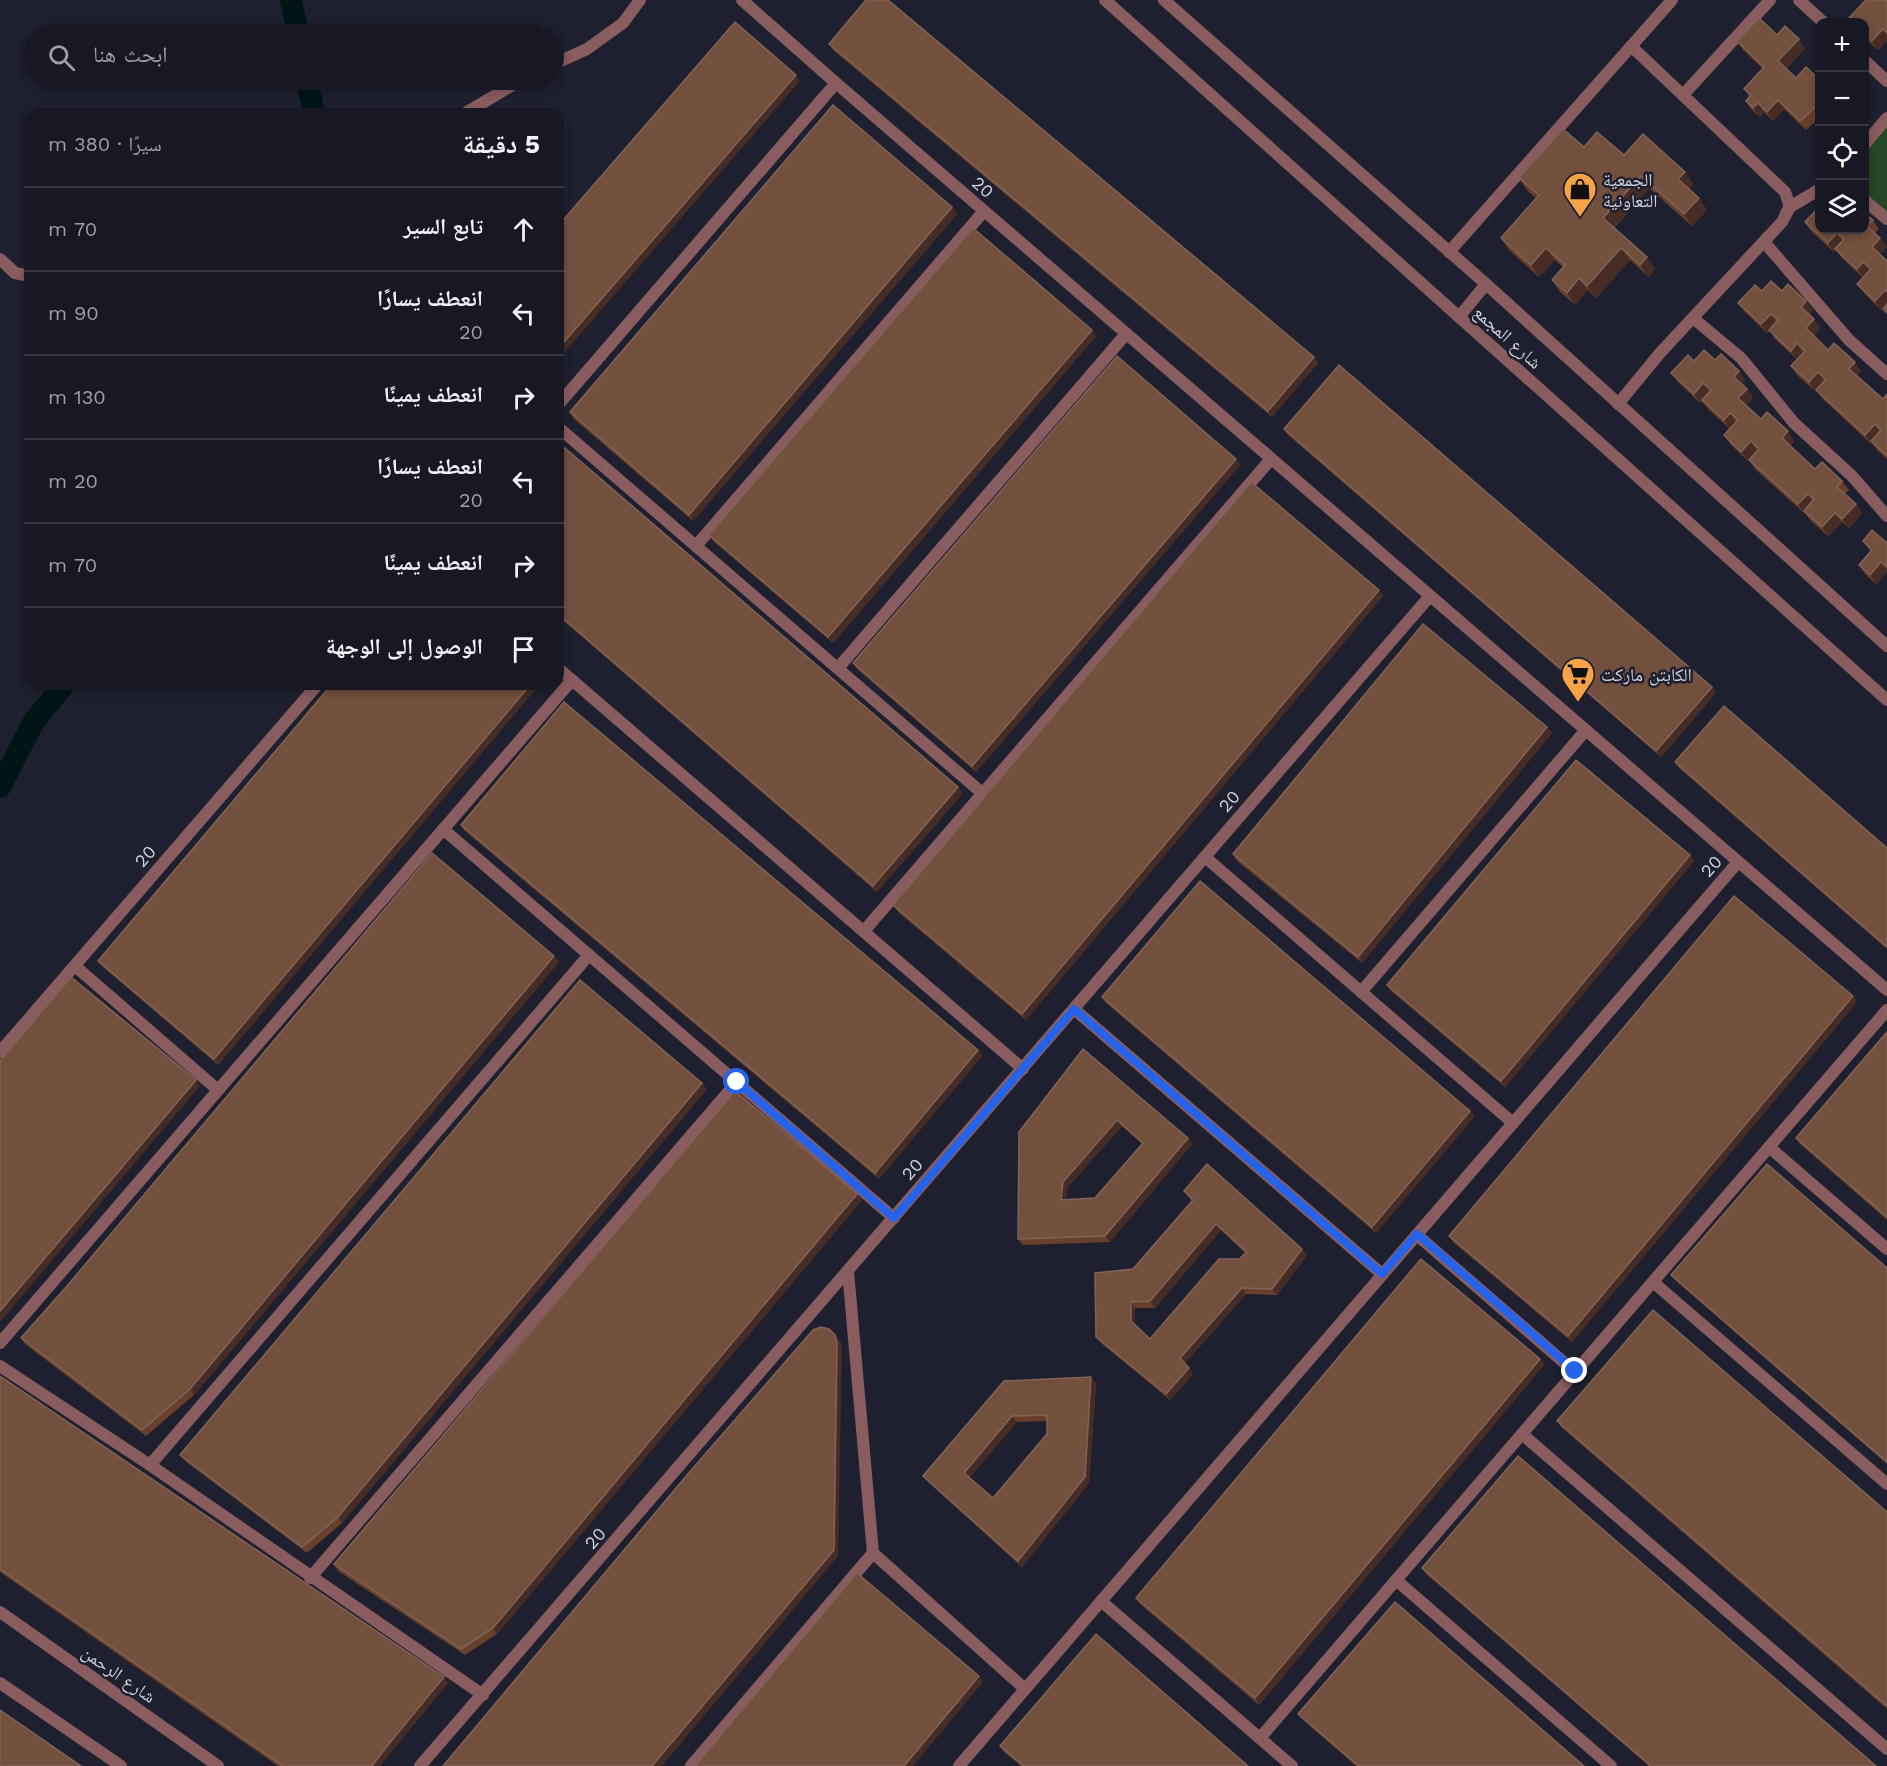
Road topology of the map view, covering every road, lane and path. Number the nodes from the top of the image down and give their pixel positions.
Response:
1 (640, 0) edge
2 (742, 0) edge
3 (1105, 0) edge
4 (1164, 0) edge
5 (1672, 0) edge
6 (1770, 0) edge
7 (1799, 0) edge
8 (1819, 18) edge
9 (1631, 46) junction
10 (564, 59) edge
11 (1869, 65) edge
12 (1887, 81) edge
13 (836, 83) junction
14 (504, 90) edge
15 (1683, 95) junction
16 (474, 108) edge
17 (1887, 118) edge
18 (1869, 139) edge
19 (1815, 192) edge
20 (1869, 204) edge
21 (1790, 207) junction
22 (984, 212) junction
23 (1887, 219) edge
24 (1764, 242) junction
25 (1449, 252) junction
26 (0, 259) edge
27 (24, 275) edge
28 (1486, 284) junction
29 (1459, 317) junction
30 (1693, 318) junction
31 (1126, 334) junction
32 (1887, 374) edge
33 (564, 398) edge
34 (1618, 404) junction
35 (564, 432) edge
36 (1271, 459) junction
37 (1887, 516) edge
38 (696, 546) junction
39 (1430, 596) junction
40 (1887, 646) edge
41 (838, 669) junction
42 (564, 673) edge
43 (572, 680) junction
44 (564, 689) edge
45 (313, 690) edge
46 (563, 690) edge
47 (1887, 700) edge
48 (1586, 730) junction
49 (982, 794) junction
50 (443, 829) junction
51 (1205, 857) junction
52 (1738, 862) junction
53 (864, 931) junction
54 (590, 955) junction
55 (75, 966) junction
56 (1887, 990) edge
57 (1361, 992) junction
58 (1074, 1009) junction
59 (1887, 1010) edge
60 (0, 1052) edge
61 (1023, 1069) junction
62 (737, 1082) junction
63 (218, 1090) junction
64 (1513, 1123) junction
65 (1769, 1147) junction
66 (894, 1218) junction
67 (1417, 1234) junction
68 (1887, 1249) edge
69 (848, 1271) junction
70 (1382, 1274) junction
71 (1653, 1282) junction
72 (0, 1343) edge
73 (0, 1366) edge
74 (1575, 1371) junction
75 (1522, 1434) junction
76 (150, 1465) junction
77 (1887, 1484) edge
78 (873, 1553) junction
79 (310, 1578) junction
80 (1396, 1580) junction
81 (1101, 1601) junction
82 (0, 1612) edge
83 (0, 1683) edge
84 (1025, 1689) junction
85 (483, 1695) junction
86 (1260, 1738) junction
87 (1887, 1749) edge
88 (966, 1763) edge
89 (121, 1766) edge
90 (218, 1766) edge
91 (420, 1766) edge
92 (691, 1766) edge
93 (1292, 1766) edge
94 (1611, 1766) edge

1 - 10 street
2 - 13 street, 20
3 - 29 street, شارع المجمع
4 - 25 street, شارع المجمع
5 - 9 street
6 - 15 street
7 - 8 street
9 - 15 street
9 - 25 street
11 - 12 street
13 - 22 street, 20
13 - 33 street
14 - 16 street
15 - 21 street
17 - 18 street
19 - 21 street
20 - 23 street
21 - 24 street
22 - 31 street, 20
22 - 38 street
24 - 30 street
24 - 32 street
25 - 28 street, شارع المجمع
26 - 27 street
28 - 29 street
28 - 34 street, شارع المجمع
29 - 47 street, شارع المجمع
30 - 34 street
30 - 37 street
31 - 36 street, 20
31 - 41 street
34 - 40 street, شارع المجمع
35 - 38 street
36 - 39 street, 20
36 - 49 street
38 - 41 street
39 - 48 street, 20
39 - 51 street, 20
41 - 49 street
42 - 43 street
43 - 44 street
43 - 53 street
45 - 55 street, 20
46 - 50 street
48 - 52 street, 20
48 - 57 street
49 - 53 street
50 - 54 street
50 - 63 street
51 - 57 street
51 - 58 street, 20
52 - 56 street, 20
52 - 64 street, 20
53 - 61 street
54 - 62 street
54 - 76 street
55 - 60 street, 20
55 - 63 street
57 - 64 street
58 - 61 street, 20
58 - 70 street
59 - 65 street
61 - 66 street, 20
62 - 66 street
62 - 79 street
63 - 72 street
64 - 67 street, 20
65 - 68 street
65 - 71 street
66 - 69 street, 20
67 - 70 street, 20
67 - 74 street
69 - 78 street
69 - 85 street, 20
70 - 81 street, 20
71 - 74 street
71 - 77 street
73 - 76 street
74 - 75 street
75 - 80 street
75 - 87 street
76 - 79 street
78 - 84 street
78 - 92 street
79 - 85 street
80 - 86 street
80 - 94 street
81 - 84 street, 20
81 - 86 street
82 - 90 street, شارع الرحمن
83 - 89 street
84 - 88 street, 20
85 - 91 street, 20
86 - 93 street

